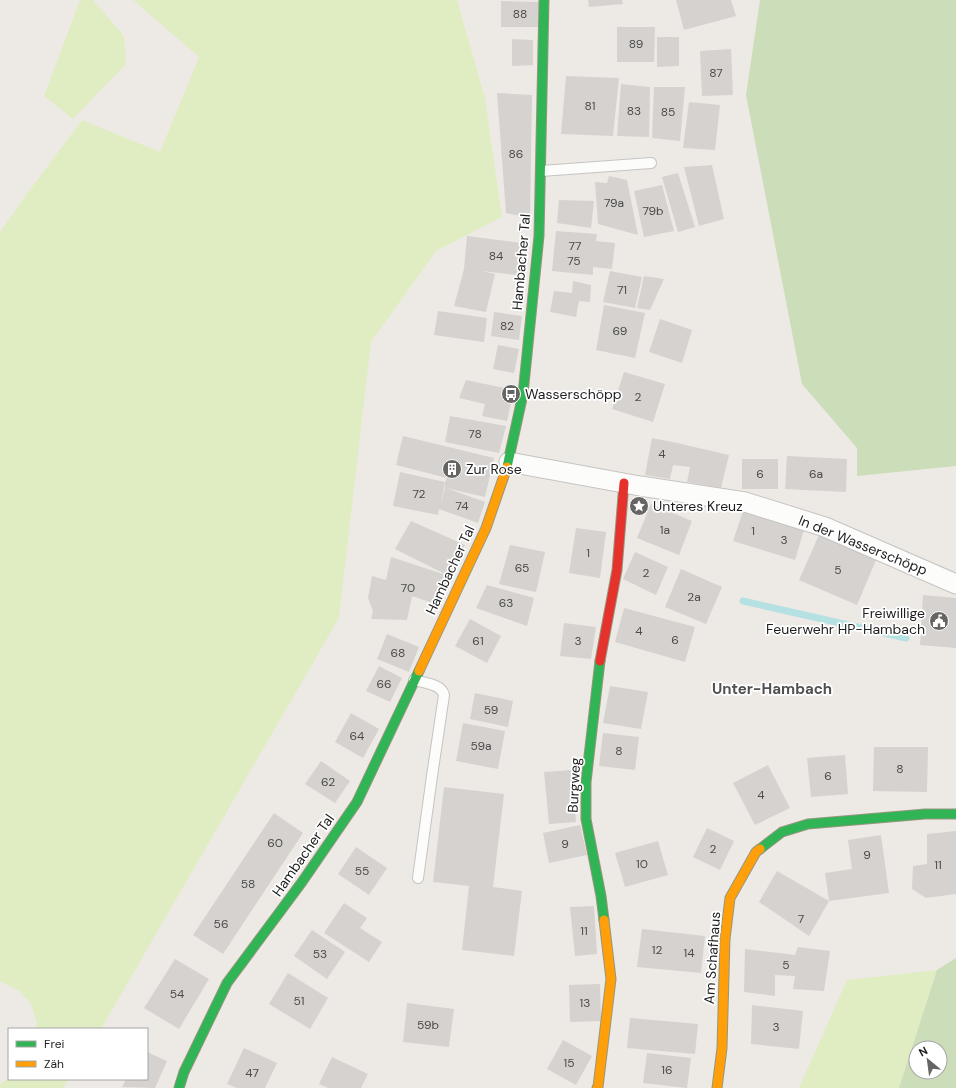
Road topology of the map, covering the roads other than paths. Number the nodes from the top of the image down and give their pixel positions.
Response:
1 (544, 0) edge
2 (651, 163) dead end
3 (540, 171) junction
4 (509, 462) junction
5 (624, 483) junction
6 (956, 584) edge
7 (414, 680) junction
8 (956, 814) edge
9 (418, 878) dead end
10 (179, 1088) edge
11 (599, 1088) edge
12 (717, 1088) edge

1 - 3 street, Hambacher Tal
2 - 3 lane
3 - 4 street, Hambacher Tal
4 - 5 street, In der Wasserschöpp
4 - 7 street, Hambacher Tal
5 - 6 street, In der Wasserschöpp
5 - 11 street, Burgweg
7 - 9 lane
7 - 10 street, Hambacher Tal
8 - 12 street, Am Schafhaus

